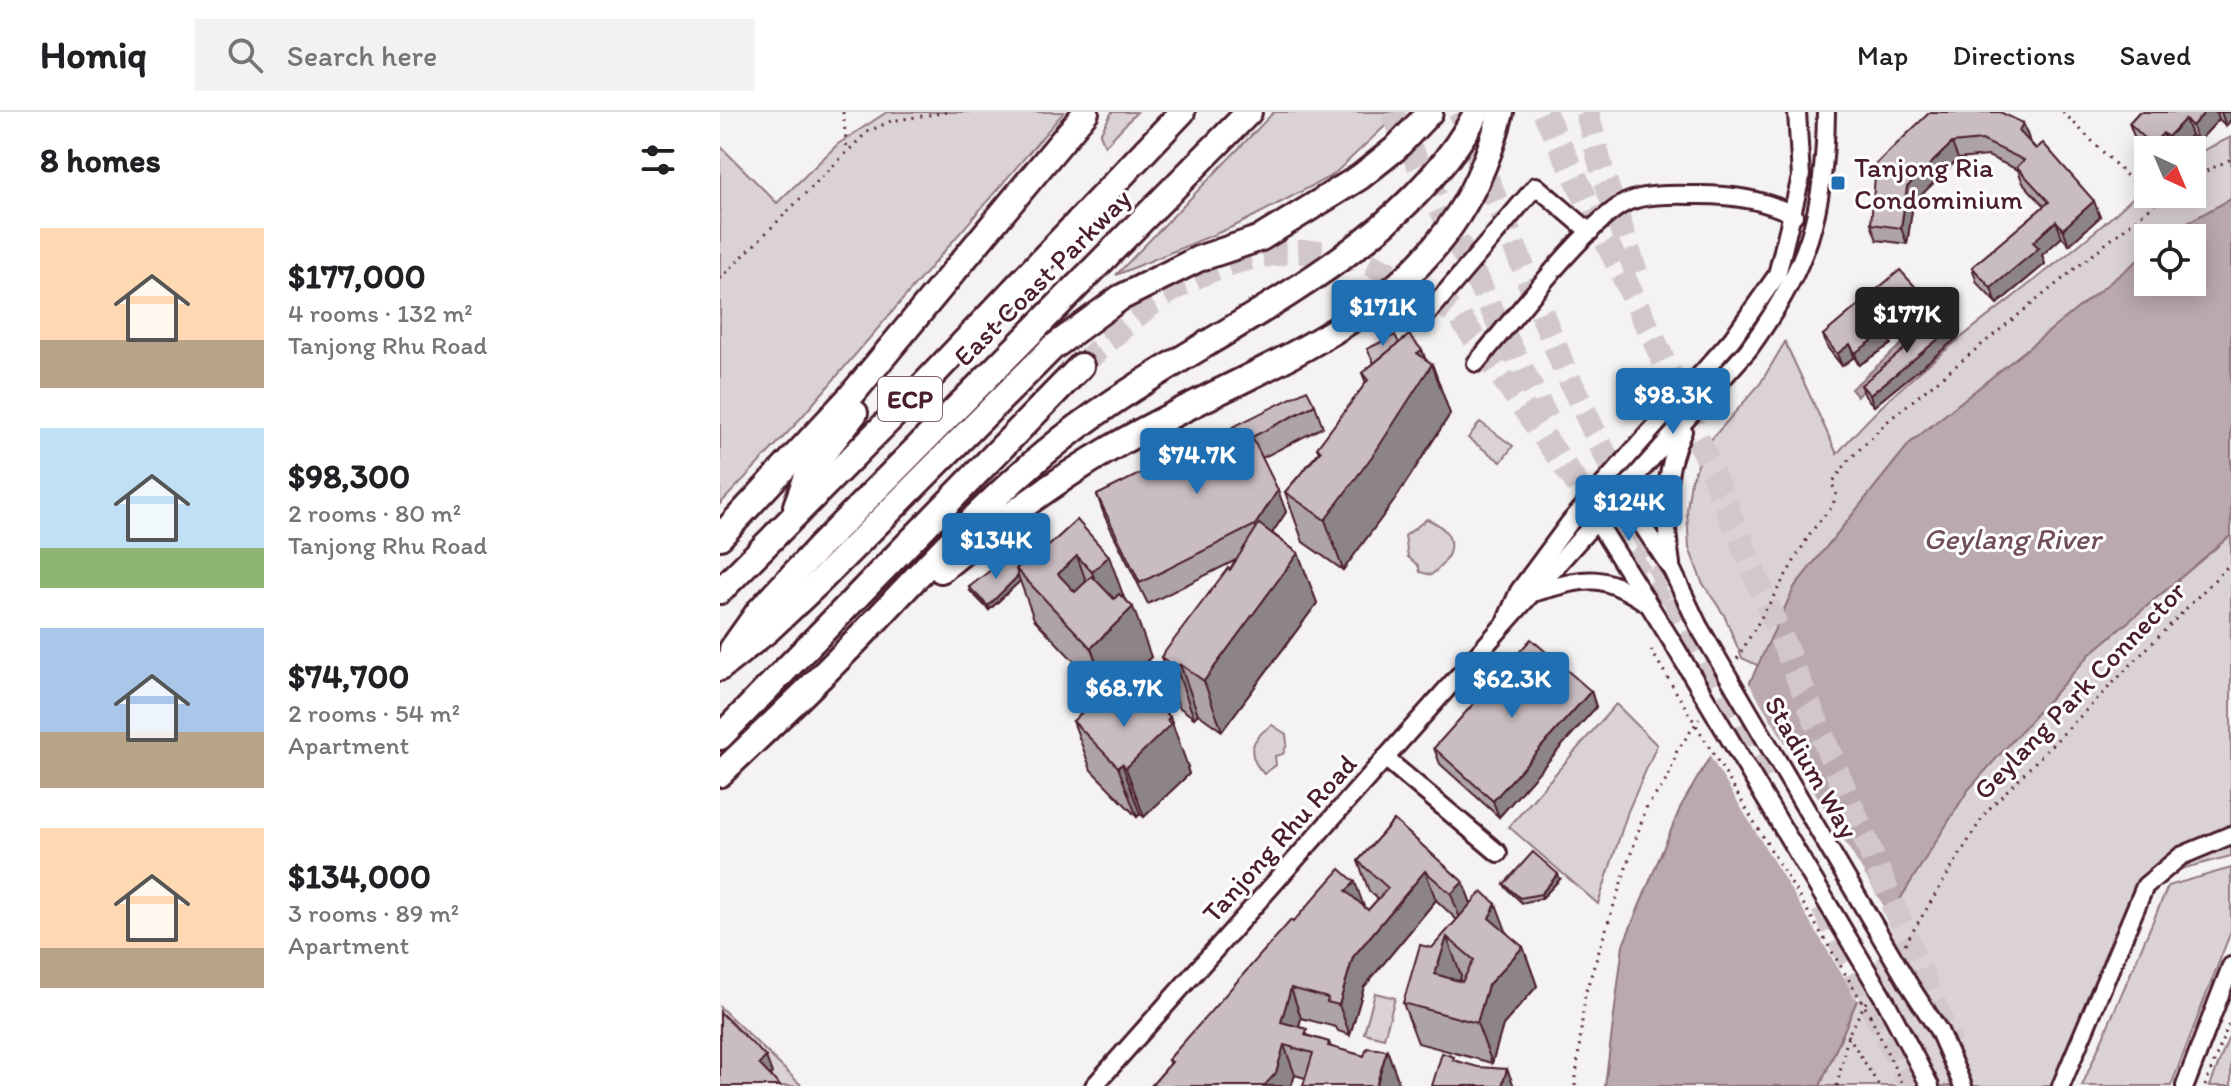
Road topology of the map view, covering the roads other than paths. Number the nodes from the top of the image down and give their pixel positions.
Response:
1 (1182, 112) edge
2 (1249, 112) edge
3 (1430, 112) edge
4 (1477, 112) edge
5 (1501, 112) edge
6 (1797, 112) edge
7 (1826, 112) edge
8 (1086, 113) edge
9 (1794, 215) junction
10 (1590, 232) junction
11 (1424, 318) dead end
12 (1476, 363) dead end
13 (1081, 366) tunnel mouth
14 (1690, 418) junction
15 (1611, 477) junction
16 (1622, 494) junction
17 (1585, 504) junction
18 (794, 512) junction
19 (1597, 520) junction
20 (720, 537) edge
21 (1672, 570) junction
22 (720, 591) edge
23 (1535, 593) junction
24 (1649, 605) junction
25 (1504, 625) junction
26 (859, 637) junction
27 (720, 667) edge
28 (720, 737) edge
29 (1385, 758) junction
30 (720, 774) edge
31 (2231, 835) edge
32 (1498, 853) dead end
33 (2231, 966) edge
34 (1094, 1086) edge
35 (1930, 1086) edge
36 (1963, 1086) edge
37 (2061, 1086) edge
38 (2185, 1086) edge

1 - 18 highway, East Coast Parkway / ECP
2 - 27 highway, East Coast Parkway / ECP
3 - 27 highway
4 - 26 highway
5 - 26 highway
6 - 9 street, Tanjong Rhu Road
7 - 14 street, Tanjong Rhu Road
8 - 18 highway
8 - 20 highway
9 - 10 street
9 - 15 street, Tanjong Rhu Road
10 - 11 street
10 - 12 street
13 - 28 highway
14 - 16 street, Tanjong Rhu Road
14 - 21 street
15 - 16 street, Stadium Way
15 - 17 street, Tanjong Rhu Road
16 - 19 street, Tanjong Rhu Road
16 - 21 street, Stadium Way
17 - 19 street, Stadium Way
17 - 25 street, Tanjong Rhu Road
18 - 22 highway, East Coast Parkway / ECP
19 - 23 street, Tanjong Rhu Road
19 - 24 street, Stadium Way
21 - 36 street, Stadium Way, bridge
23 - 24 street
23 - 25 street, Tanjong Rhu Road
24 - 35 street, Stadium Way, bridge
25 - 29 street, Tanjong Rhu Road
26 - 30 highway
29 - 32 street
29 - 34 street, Tanjong Rhu Road
31 - 37 street
33 - 38 street

